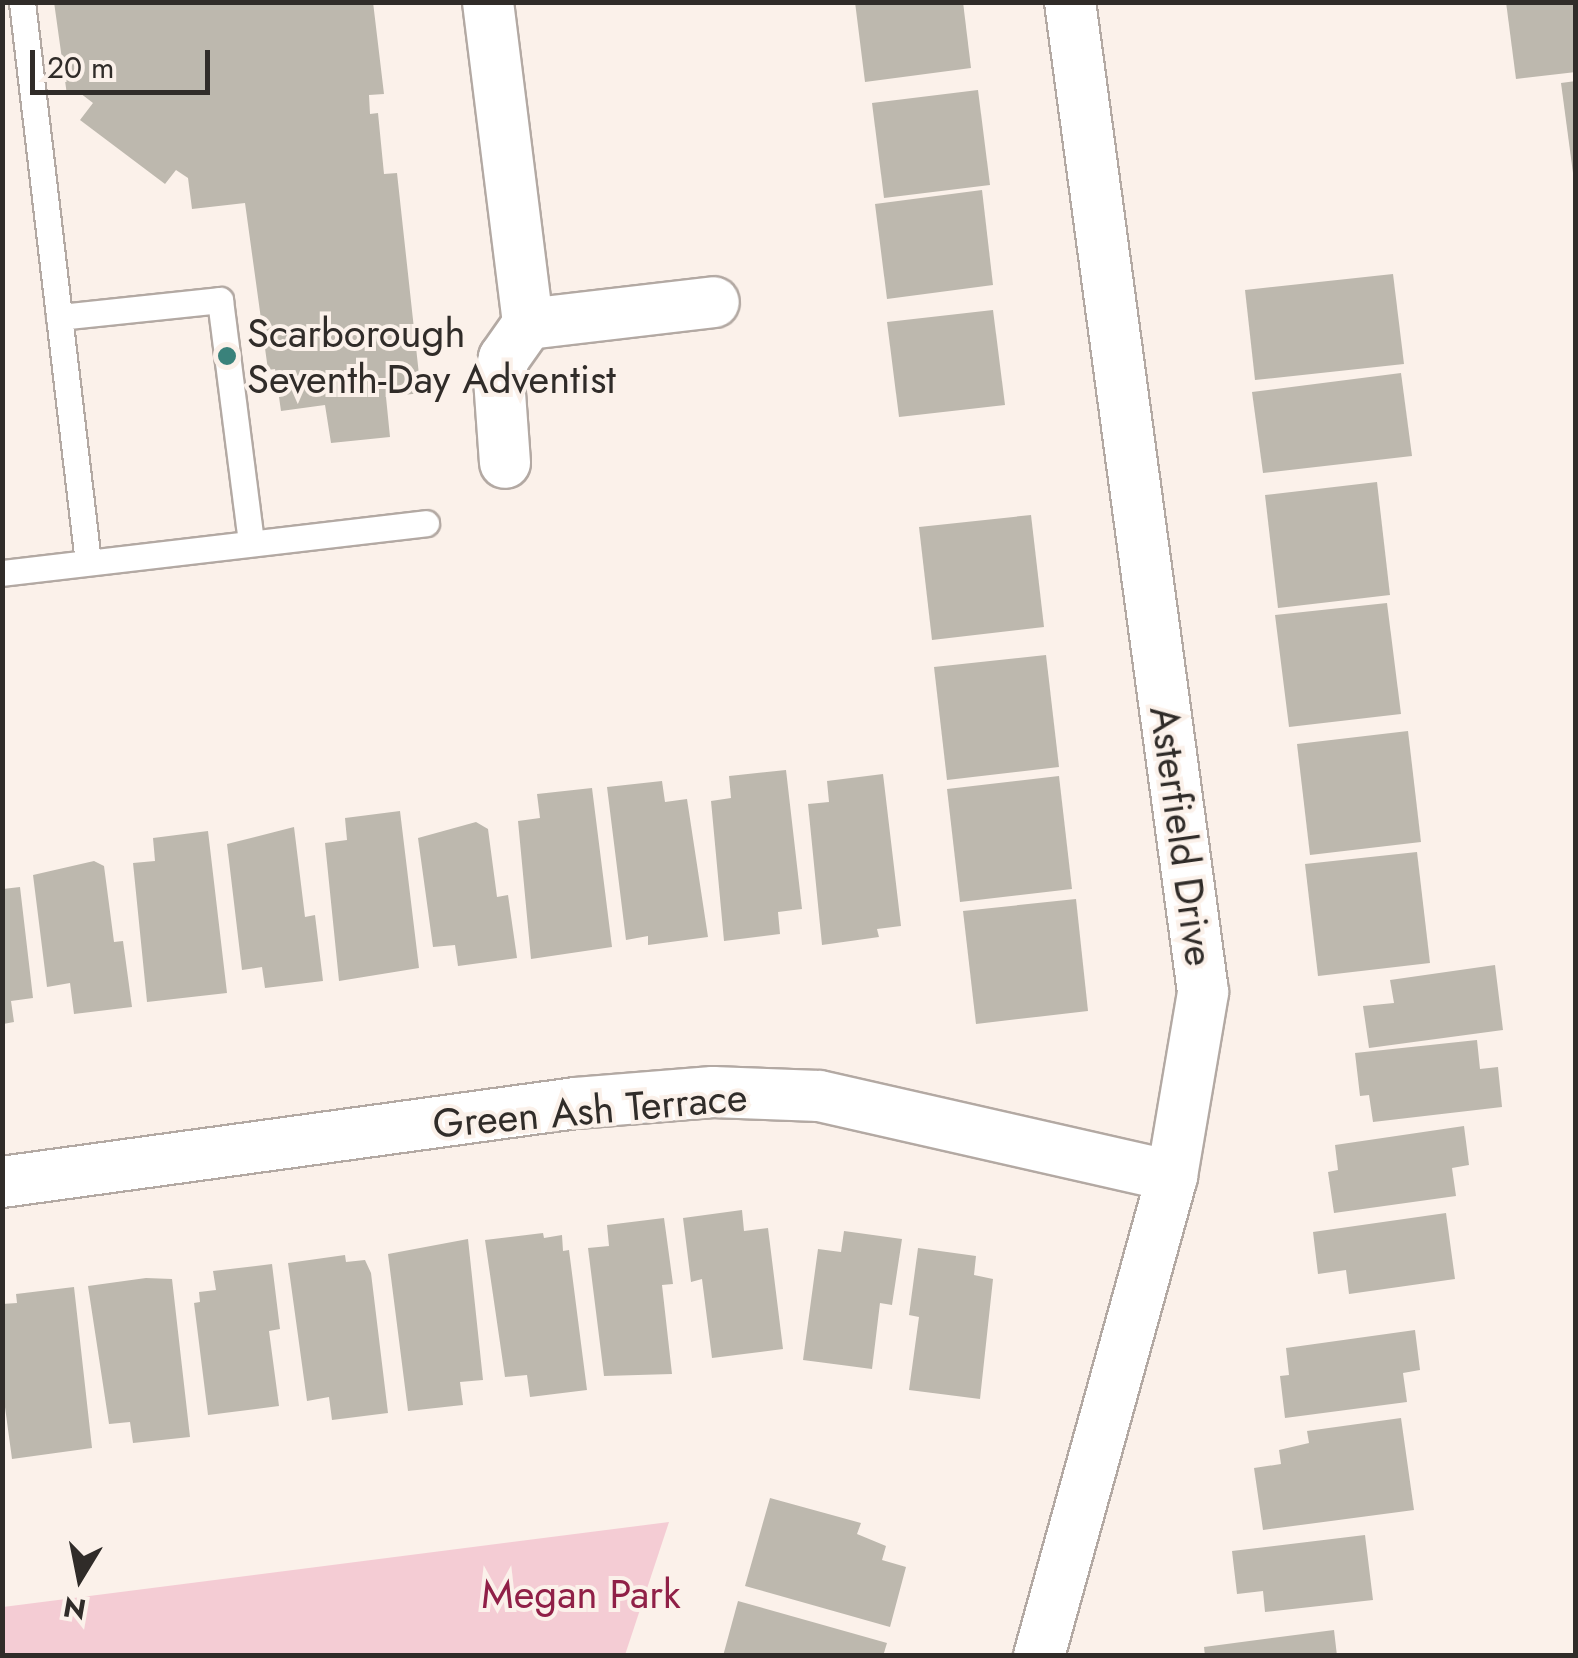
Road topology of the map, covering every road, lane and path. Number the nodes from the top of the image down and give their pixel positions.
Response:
1 (22, 2) edge
2 (488, 2) edge
3 (1070, 2) edge
4 (714, 302) dead end
5 (59, 317) junction
6 (528, 324) junction
7 (506, 463) dead end
8 (426, 523) dead end
9 (251, 543) junction
10 (88, 562) junction
11 (2, 572) edge
12 (1172, 1176) junction
13 (2, 1182) edge
14 (1039, 1656) edge

1 - 5 lane
2 - 6 street
3 - 12 street, Asterfield Drive
4 - 6 street
5 - 9 lane
5 - 10 lane
6 - 7 street
8 - 9 lane
9 - 10 lane
10 - 11 lane
12 - 13 street, Green Ash Terrace
12 - 14 street, Asterfield Drive

